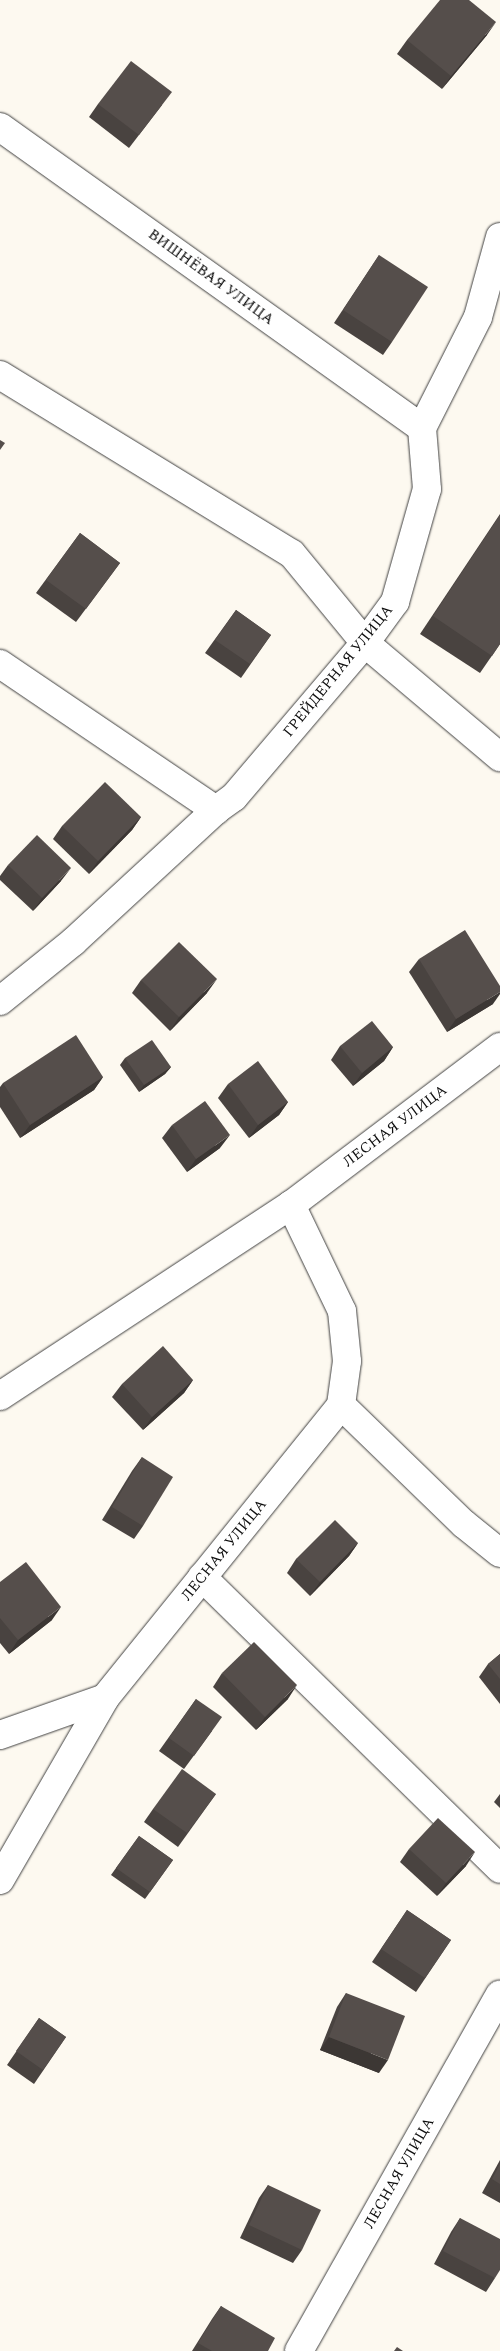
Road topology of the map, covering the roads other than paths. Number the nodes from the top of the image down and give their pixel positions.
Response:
1 (0, 126) edge
2 (500, 237) edge
3 (0, 375) edge
4 (422, 428) junction
5 (365, 643) junction
6 (0, 664) edge
7 (500, 757) edge
8 (216, 810) junction
9 (0, 1002) edge
10 (500, 1047) edge
11 (290, 1205) junction
12 (0, 1396) edge
13 (342, 1405) junction
14 (500, 1553) edge
15 (202, 1577) junction
16 (105, 1698) junction
17 (0, 1735) edge
18 (500, 1869) edge
19 (0, 1880) edge
20 (500, 1995) edge
21 (299, 2351) edge

1 - 4 street, ВИШНЁВАЯ УЛИЦА
2 - 4 street
3 - 5 street
4 - 5 street, ГРЕЙДЕРНАЯ УЛИЦА
5 - 7 street
5 - 8 street, ГРЕЙДЕРНАЯ УЛИЦА
6 - 8 street
8 - 9 street, ГРЕЙДЕРНАЯ УЛИЦА
10 - 11 street, ЛЕСНАЯ УЛИЦА
11 - 12 street, ЛЕСНАЯ УЛИЦА
11 - 13 street
13 - 14 street
13 - 15 street, ЛЕСНАЯ УЛИЦА
15 - 16 street, ЛЕСНАЯ УЛИЦА
15 - 18 street
16 - 17 street
16 - 19 street, ЛЕСНАЯ УЛИЦА
20 - 21 street, ЛЕСНАЯ УЛИЦА

